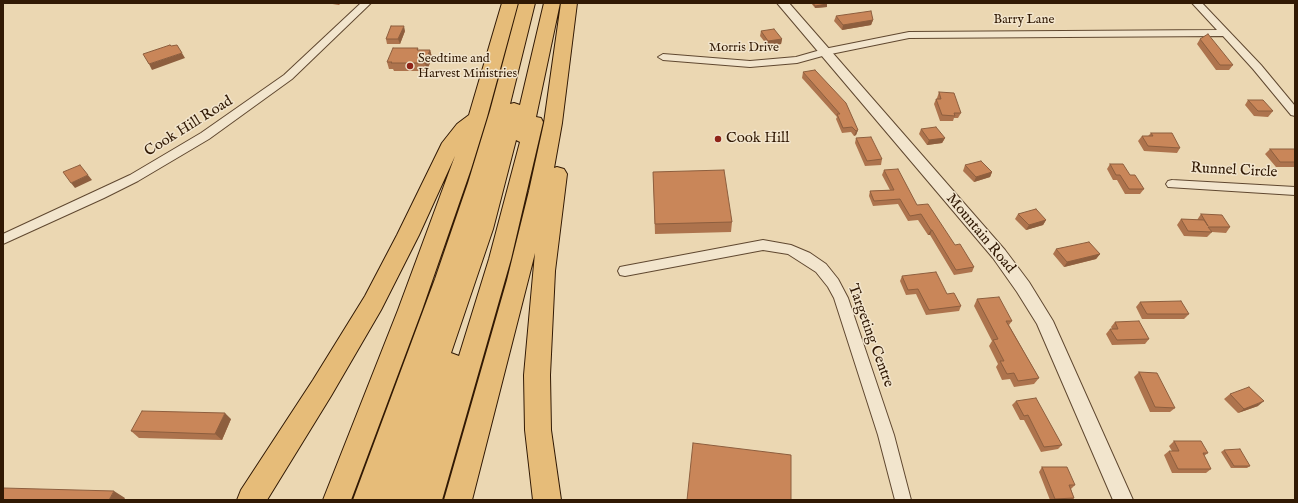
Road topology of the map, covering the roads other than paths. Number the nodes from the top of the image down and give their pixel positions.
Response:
1 (366, 3) edge
2 (510, 3) edge
3 (527, 3) edge
4 (531, 3) edge
5 (552, 3) edge
6 (569, 3) edge
7 (783, 3) edge
8 (1197, 3) edge
9 (1224, 33) junction
10 (824, 52) junction
11 (663, 57) dead end
12 (1295, 113) edge
13 (478, 117) junction
14 (551, 136) junction
15 (1172, 184) dead end
16 (1295, 191) edge
17 (3, 239) edge
18 (625, 271) dead end
19 (251, 500) edge
20 (337, 500) edge
21 (367, 500) edge
22 (388, 500) edge
23 (409, 500) edge
24 (428, 500) edge
25 (458, 500) edge
26 (547, 500) edge
27 (903, 500) edge
28 (1123, 500) edge

1 - 17 street, Cook Hill Road
2 - 13 highway
3 - 21 highway
4 - 22 highway
5 - 23 highway
5 - 24 highway
6 - 14 highway
7 - 10 street, Mountain Road
8 - 9 street
9 - 10 street, Barry Lane
9 - 12 street
10 - 11 street, Morris Drive
10 - 28 street, Mountain Road
13 - 19 highway
13 - 20 highway
14 - 25 highway
14 - 26 highway
15 - 16 street, Runnel Circle
18 - 27 street, Targeting Centre

